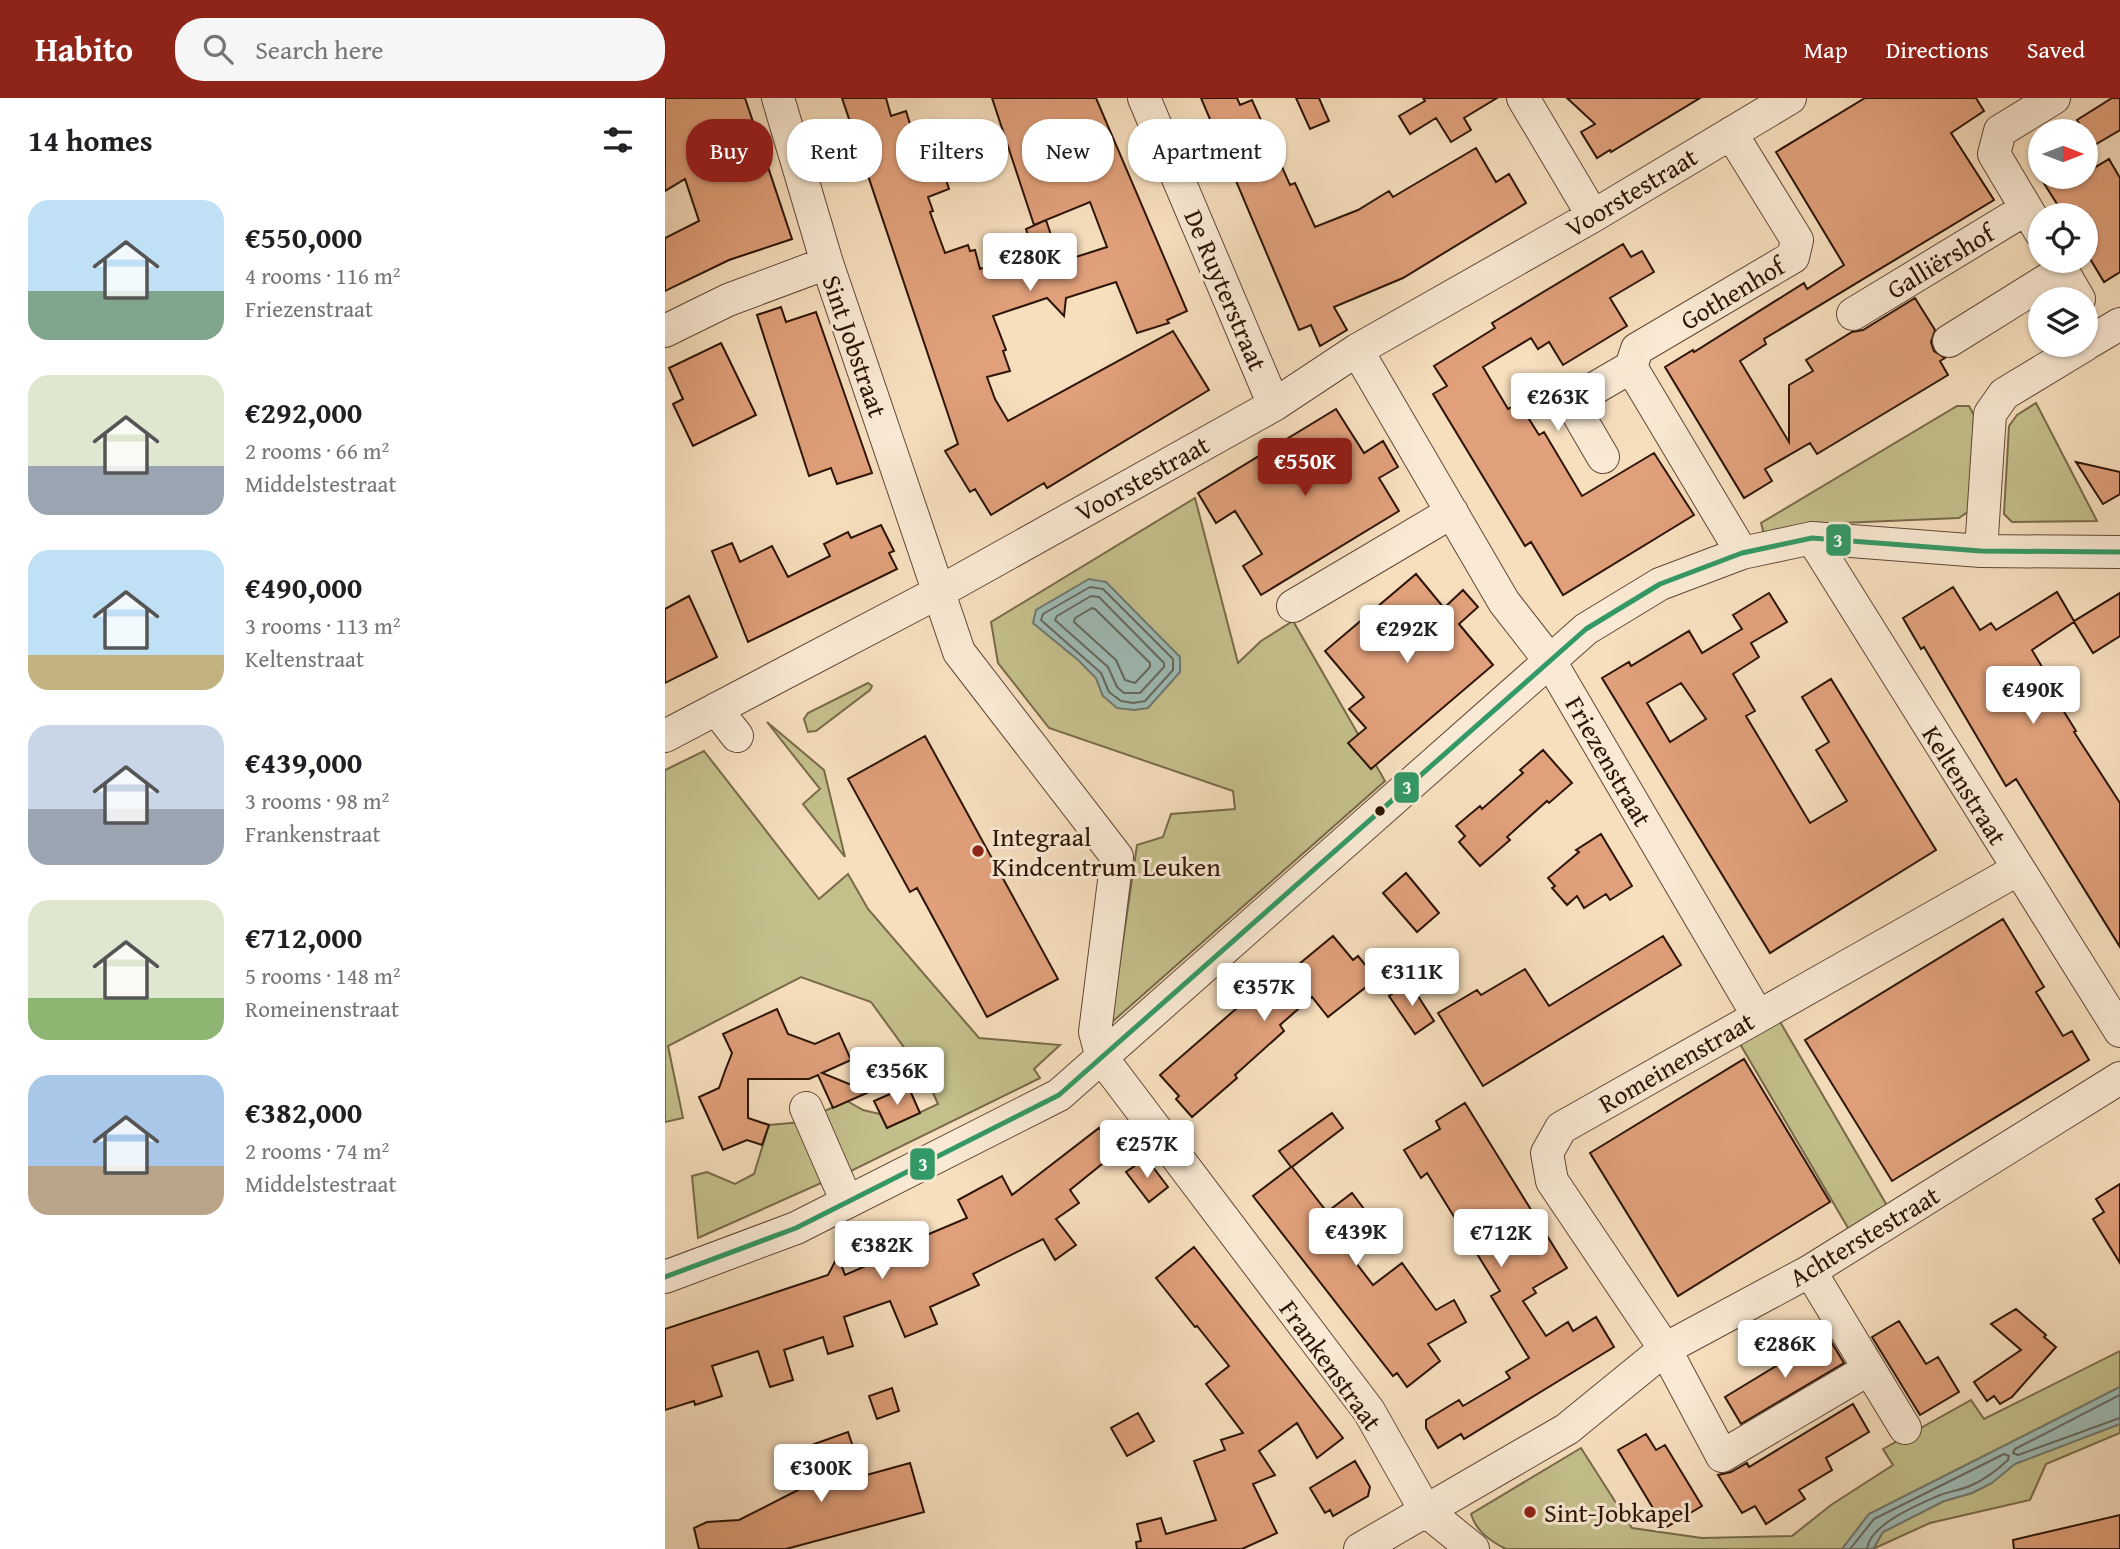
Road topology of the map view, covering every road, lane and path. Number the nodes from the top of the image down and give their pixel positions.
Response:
1 (778, 98) edge
2 (1144, 98) edge
3 (1523, 98) edge
4 (1790, 98) edge
5 (2054, 98) edge
6 (1731, 133) junction
7 (2028, 212) edge
8 (1593, 216) junction
9 (2028, 224) edge
10 (827, 263) junction
11 (2050, 273) edge
12 (1853, 314) dead end
13 (665, 331) edge
14 (1949, 341) dead end
15 (1357, 350) junction
16 (2058, 357) edge
17 (1632, 367) junction
18 (1275, 405) junction
19 (1603, 457) dead end
20 (1452, 512) junction
21 (1812, 538) junction
22 (1981, 551) junction
23 (2120, 552) edge
24 (1742, 553) junction
25 (939, 592) junction
26 (1293, 606) dead end
27 (1550, 661) junction
28 (716, 709) junction
29 (665, 736) edge
30 (737, 736) dead end
31 (2017, 870) junction
32 (1758, 1016) junction
33 (2120, 1031) edge
34 (1102, 1058) junction
35 (2120, 1078) edge
36 (806, 1108) dead end
37 (847, 1202) junction
38 (1810, 1271) junction
39 (665, 1277) edge
40 (1665, 1349) junction
41 (1869, 1369) junction
42 (1905, 1428) dead end
43 (1425, 1510) junction
44 (1360, 1549) edge
45 (1473, 1549) edge

1 - 10 street, Sint Jobstraat
2 - 18 street, De Ruyterstraat
3 - 8 street
4 - 6 street, Voorstestraat
5 - 7 street, Galliërshof
6 - 8 street, Voorstestraat
6 - 17 street, Gothenhof
8 - 15 street, Voorstestraat
9 - 12 street, Galliërshof
10 - 13 street
10 - 25 street, Sint Jobstraat
11 - 14 street
15 - 18 street, Voorstestraat
15 - 20 street, Friezenstraat
16 - 22 street
17 - 19 street, Gothenhof
17 - 24 street
18 - 25 street, Voorstestraat
20 - 26 street
20 - 27 street, Friezenstraat
21 - 22 street
21 - 24 street
21 - 31 street, Keltenstraat
22 - 23 street
24 - 27 street
25 - 28 street, Voorstestraat
25 - 34 street, Sint Jobstraat
27 - 32 street, Friezenstraat
27 - 34 street
28 - 29 street, Voorstestraat
28 - 30 street
31 - 32 street, Romeinenstraat
31 - 33 street, Keltenstraat
32 - 40 street, Romeinenstraat
34 - 37 street
34 - 43 street, Frankenstraat
35 - 38 street, Achterstestraat
36 - 37 street
37 - 39 street
38 - 40 street, Achterstestraat
38 - 41 street
40 - 41 street, Romeinenstraat
40 - 43 street, Achterstestraat
41 - 42 street
43 - 44 street, Achterstestraat
43 - 45 street

